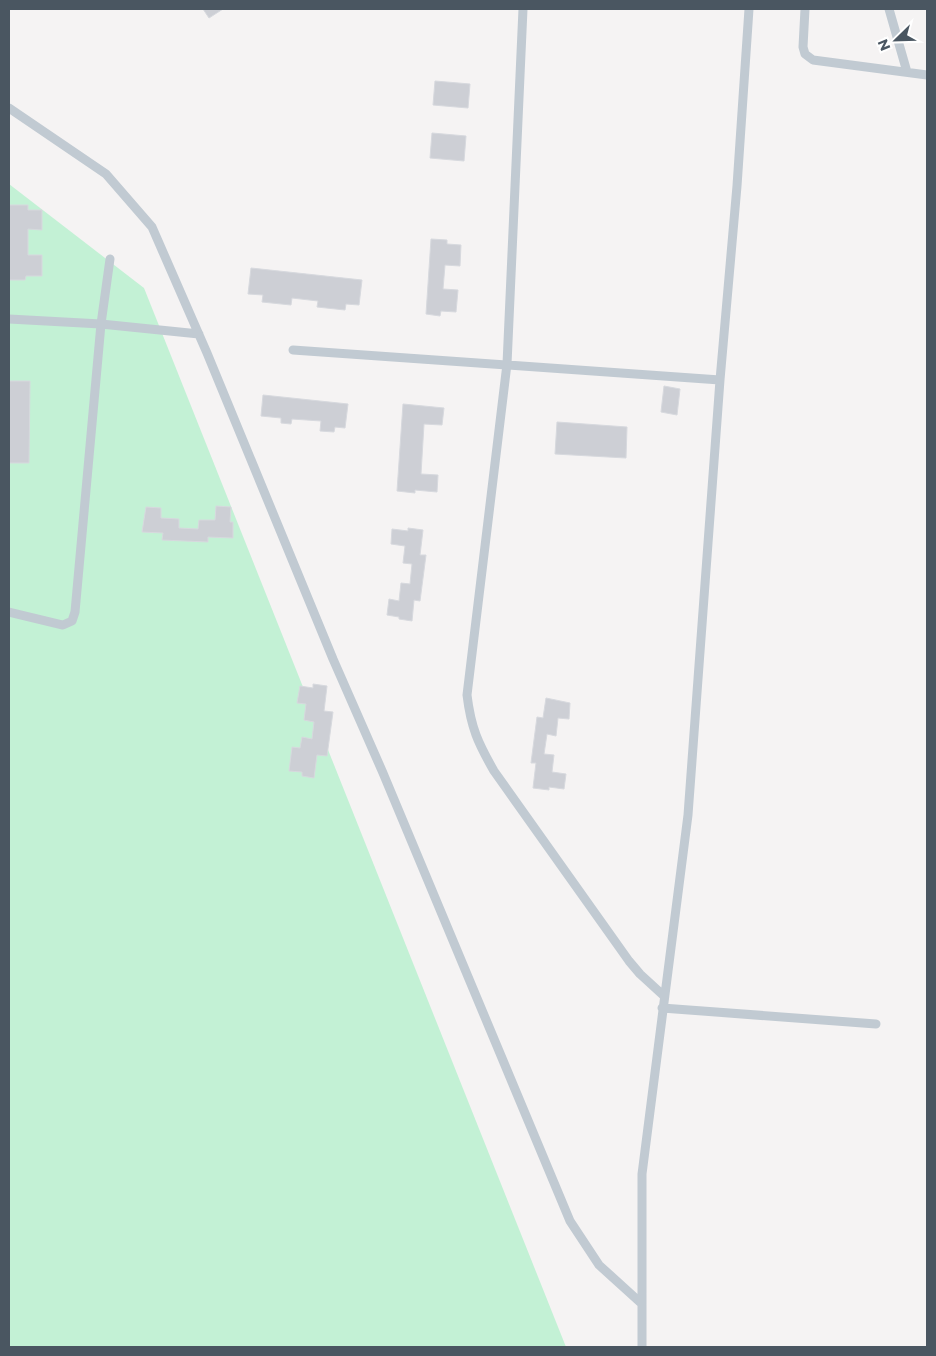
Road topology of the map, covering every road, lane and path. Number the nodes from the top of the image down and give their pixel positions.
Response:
1 (523, 9) edge
2 (749, 9) edge
3 (805, 9) edge
4 (889, 9) edge
5 (907, 72) junction
6 (927, 75) edge
7 (9, 108) edge
8 (110, 259) dead end
9 (9, 319) edge
10 (101, 324) junction
11 (198, 334) junction
12 (293, 350) dead end
13 (507, 364) junction
14 (720, 380) junction
15 (9, 612) edge
16 (664, 996) junction
17 (662, 1008) junction
18 (876, 1024) dead end
19 (642, 1304) junction
20 (642, 1347) edge

1 - 13 lane
2 - 14 lane
3 - 5 lane
4 - 5 lane
5 - 6 lane
7 - 11 lane
8 - 10 lane
9 - 10 lane
10 - 11 lane
10 - 15 lane
11 - 19 lane
12 - 13 lane
13 - 14 lane
13 - 16 lane
14 - 16 lane
16 - 17 lane
17 - 18 lane
17 - 19 lane
19 - 20 lane

